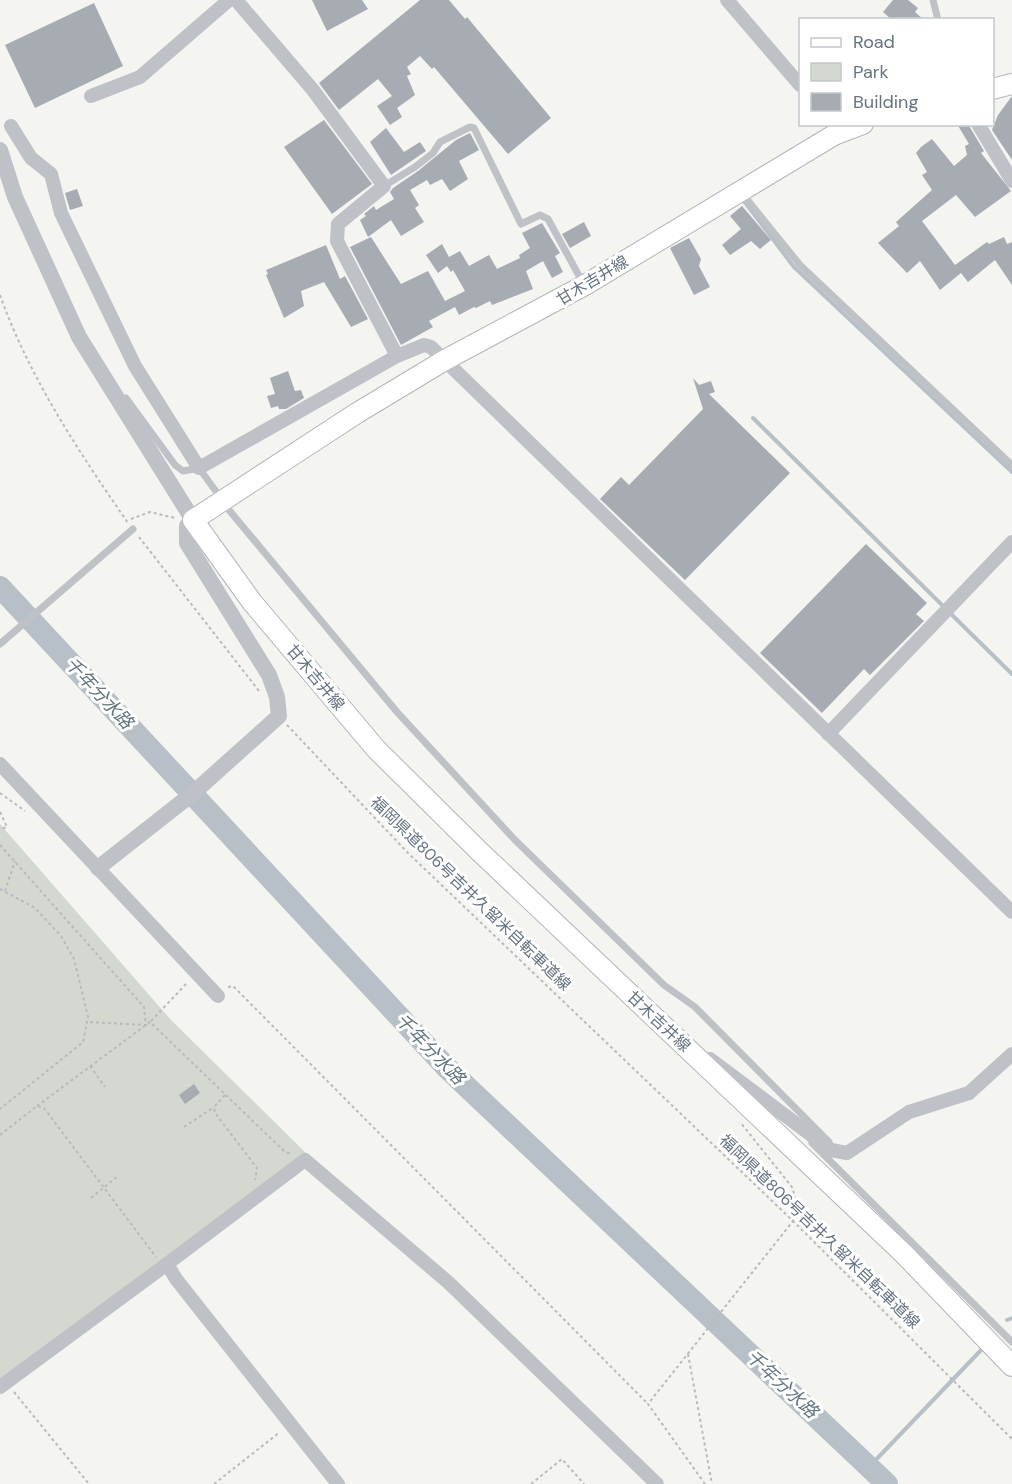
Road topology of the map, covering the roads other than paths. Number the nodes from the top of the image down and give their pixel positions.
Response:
1 (229, 0) edge
2 (727, 0) edge
3 (933, 0) edge
4 (242, 2) edge
5 (938, 18) edge
6 (799, 83) edge
7 (1012, 84) edge
8 (994, 89) edge
9 (91, 96) dead end
10 (11, 126) dead end
11 (853, 126) edge
12 (979, 126) edge
13 (833, 130) edge
14 (0, 150) edge
15 (1012, 181) edge
16 (384, 186) junction
17 (740, 190) junction
18 (585, 285) junction
19 (75, 328) junction
20 (397, 356) junction
21 (445, 360) junction
22 (1012, 465) edge
23 (199, 468) junction
24 (215, 490) dead end
25 (228, 510) dead end
26 (190, 523) junction
27 (133, 529) road end
28 (1012, 542) edge
29 (0, 644) edge
30 (828, 734) junction
31 (0, 764) edge
32 (98, 868) junction
33 (1012, 912) edge
34 (216, 994) road end
35 (1012, 1054) edge
36 (696, 1055) junction
37 (800, 1126) junction
38 (839, 1152) junction
39 (162, 1262) junction
40 (1012, 1342) edge
41 (1012, 1365) edge
42 (3, 1385) edge
43 (338, 1484) edge
44 (657, 1484) edge

1 - 9 street
2 - 6 street
3 - 5 lane
4 - 16 street
7 - 8 main road
10 - 23 street
11 - 13 main road, 甘木吉井線
12 - 15 street
13 - 17 main road, 甘木吉井線
14 - 19 street
16 - 18 lane
16 - 20 street
17 - 18 main road, 甘木吉井線
17 - 22 lane
18 - 21 main road, 甘木吉井線
19 - 23 lane
19 - 26 street
20 - 21 street
20 - 23 street
21 - 26 main road, 甘木吉井線
21 - 30 street
23 - 24 lane
25 - 38 lane
26 - 32 street
26 - 36 main road, 甘木吉井線
27 - 29 lane
28 - 30 street
30 - 33 street
31 - 32 street
32 - 34 street
35 - 38 street
36 - 37 street
36 - 41 main road, 甘木吉井線
37 - 38 street
37 - 40 lane
39 - 42 street
39 - 43 street
39 - 44 street

